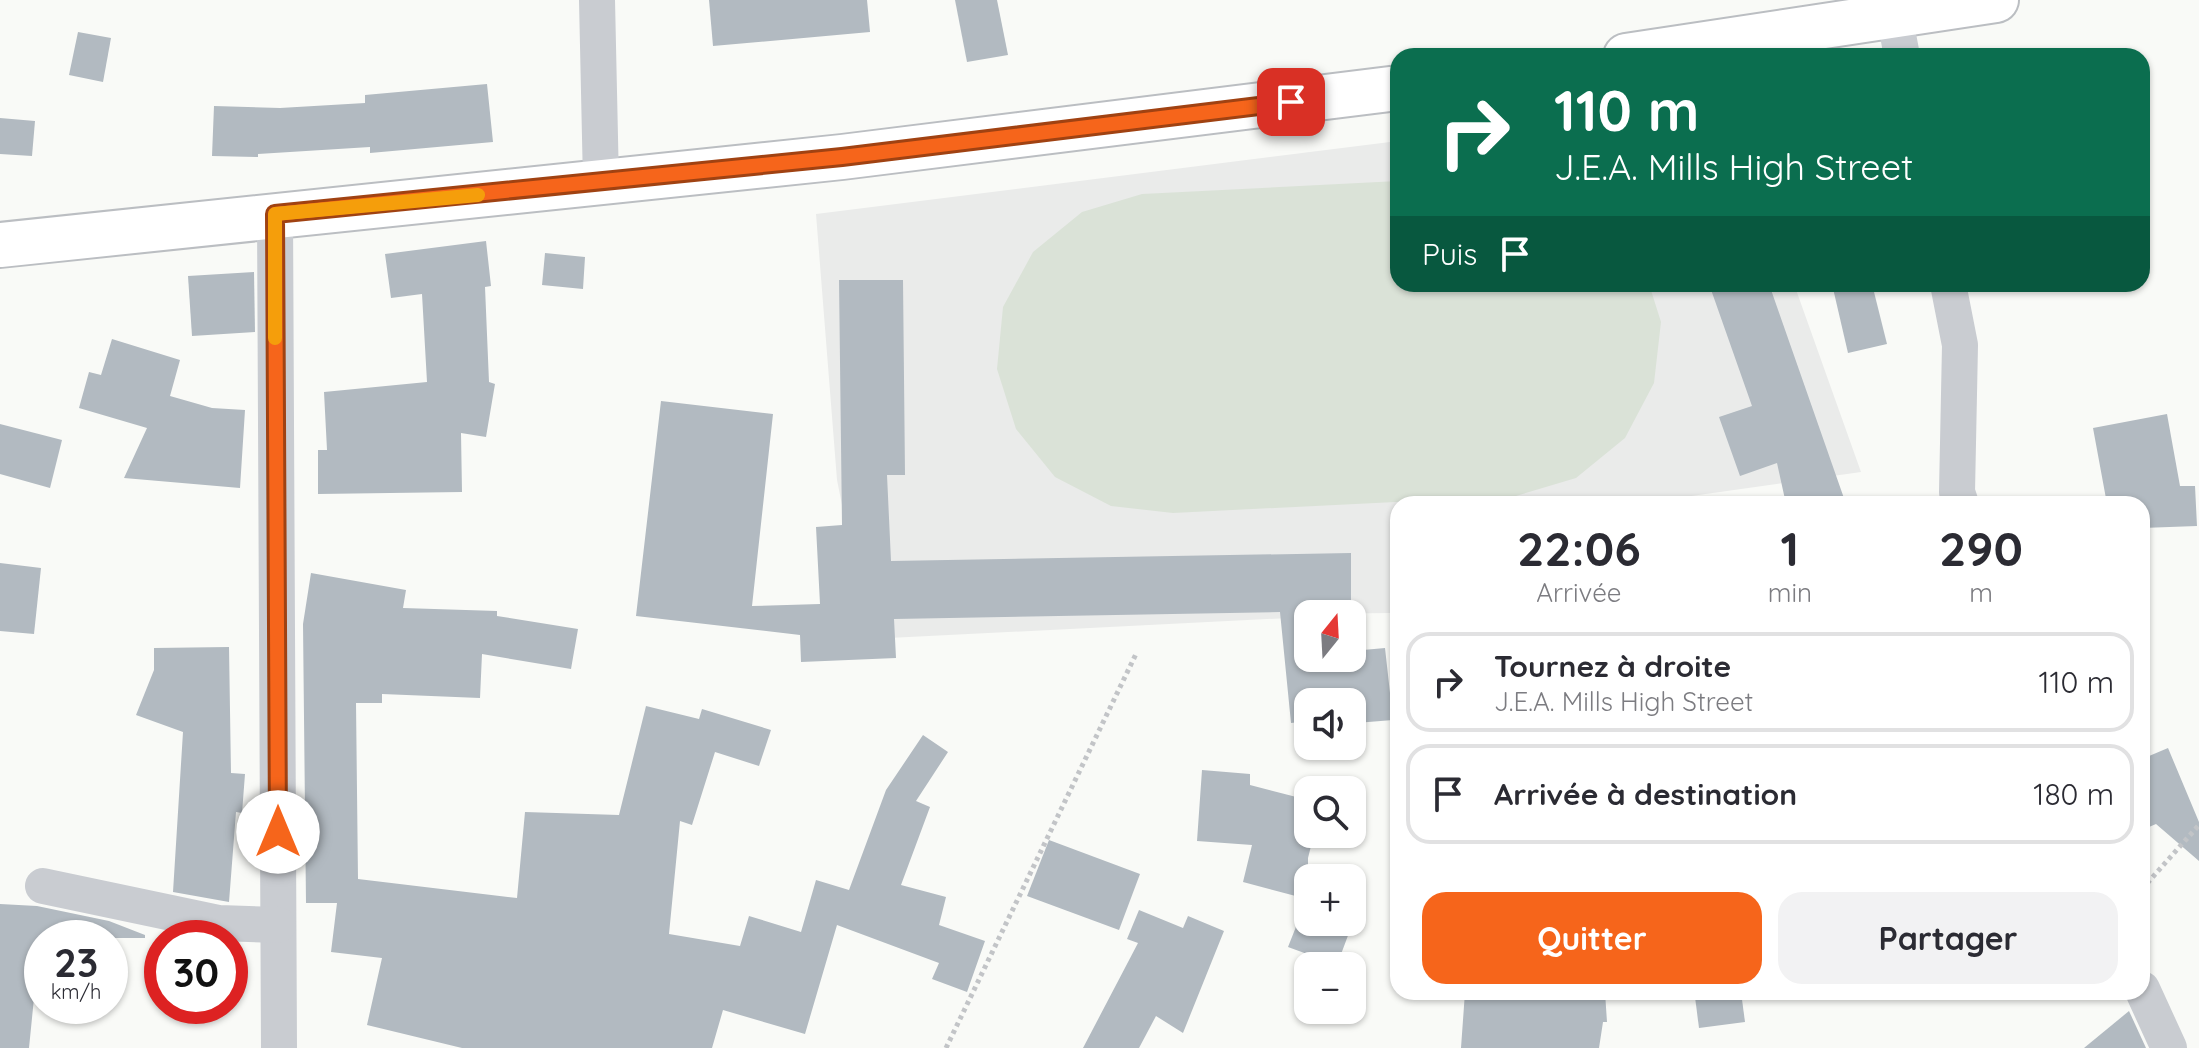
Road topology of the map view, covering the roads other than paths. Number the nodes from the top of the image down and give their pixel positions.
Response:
1 (597, 0) edge
2 (1996, 0) edge
3 (1898, 35) edge
4 (1730, 48) edge
5 (1390, 89) edge
6 (601, 183) junction
7 (275, 214) junction
8 (0, 245) edge
9 (1950, 292) edge
10 (1958, 496) edge
11 (43, 886) dead end
12 (278, 925) junction
13 (2147, 1000) edge
14 (279, 1048) edge
15 (2169, 1048) edge

1 - 6 street
2 - 3 highway
3 - 4 highway
5 - 6 highway
6 - 7 highway
7 - 8 highway
7 - 12 street
9 - 10 street
11 - 12 street
12 - 14 street
13 - 15 street

